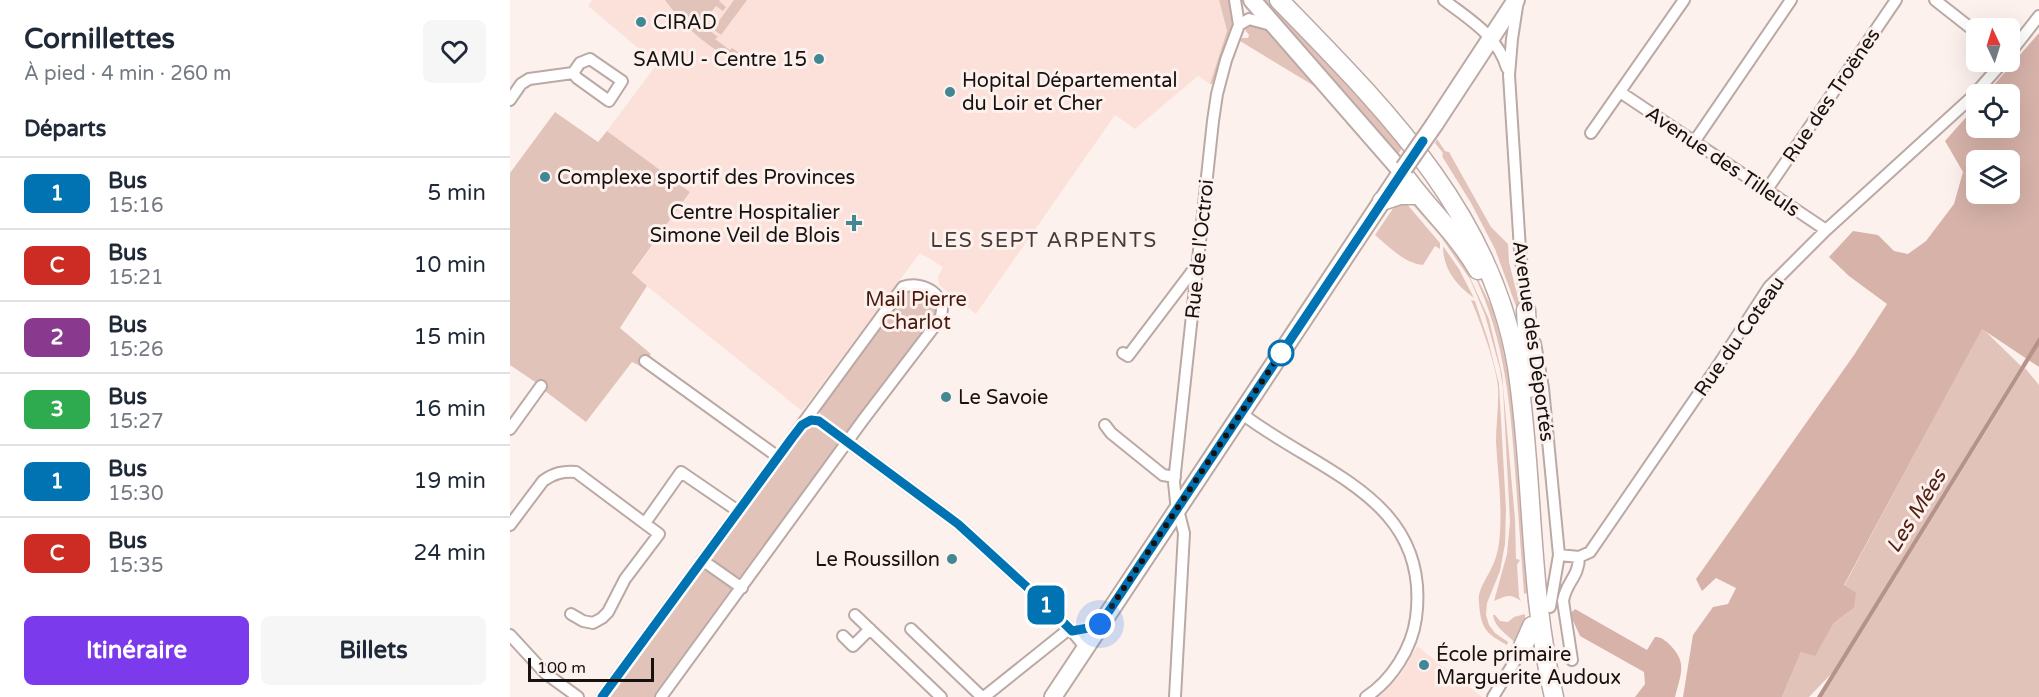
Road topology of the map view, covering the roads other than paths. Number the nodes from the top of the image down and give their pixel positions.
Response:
1 (1235, 0) edge
2 (1252, 0) edge
3 (1279, 0) edge
4 (1293, 0) edge
5 (1444, 0) edge
6 (1518, 0) edge
7 (1684, 0) edge
8 (1791, 0) edge
9 (1896, 0) edge
10 (1935, 0) edge
11 (2039, 16) edge
12 (1966, 24) edge
13 (1239, 25) junction
14 (1279, 29) junction
15 (1491, 38) junction
16 (2020, 40) edge
17 (1355, 72) junction
18 (1994, 72) edge
19 (573, 73) junction
20 (1509, 75) junction
21 (1620, 92) junction
22 (510, 100) edge
23 (1591, 133) dead end
24 (1694, 142) junction
25 (1403, 170) junction
26 (1766, 191) junction
27 (1417, 195) junction
28 (1382, 201) junction
29 (1826, 230) junction
30 (1197, 265) junction
31 (1495, 286) junction
32 (1526, 310) junction
33 (1123, 352) dead end
34 (645, 361) dead end
35 (541, 386) dead end
36 (1530, 386) junction
37 (815, 406) junction
38 (1241, 413) junction
39 (819, 421) junction
40 (802, 425) junction
41 (1105, 425) dead end
42 (510, 429) edge
43 (847, 442) junction
44 (778, 457) junction
45 (1175, 477) junction
46 (1183, 501) junction
47 (738, 511) junction
48 (645, 524) junction
49 (510, 525) edge
50 (1559, 555) junction
51 (1579, 557) junction
52 (702, 560) junction
53 (742, 588) junction
54 (1545, 613) junction
55 (571, 614) dead end
56 (855, 615) dead end
57 (1099, 626) junction
58 (870, 629) junction
59 (911, 629) dead end
60 (1068, 632) junction
61 (510, 635) edge
62 (843, 636) dead end
63 (1085, 647) junction
64 (1528, 652) junction
65 (1572, 660) dead end
66 (578, 697) edge
67 (602, 697) edge
68 (661, 697) edge
69 (941, 697) edge
70 (983, 697) edge
71 (1053, 697) edge
72 (1174, 697) edge
73 (1366, 697) edge
74 (1493, 697) edge
75 (1544, 697) edge
76 (1554, 697) edge
77 (1564, 697) edge

1 - 13 street, Rue de l'Octroi
2 - 14 main road
3 - 17 highway
4 - 17 highway
5 - 15 street
6 - 15 main road
6 - 20 street, Avenue des Déportés
7 - 21 street
8 - 24 street
9 - 26 street, Rue des Troënes
10 - 12 street
11 - 16 street
13 - 14 street
13 - 30 street, Rue de l'Octroi
14 - 25 main road
15 - 20 street, Avenue des Déportés
15 - 25 main road, bridge
17 - 31 highway, Avenue des Déportés
17 - 36 highway
18 - 29 street, Rue du Coteau
19 - 19 street
19 - 22 street
20 - 32 street, Avenue des Déportés
21 - 23 street
21 - 24 street, Avenue des Tilleuls
24 - 26 street, Avenue des Tilleuls
25 - 27 highway
25 - 28 main road
26 - 29 street, Avenue des Tilleuls
27 - 28 highway
27 - 31 highway
28 - 38 main road
29 - 51 street, Rue du Coteau
30 - 33 street
30 - 45 street, Rue de l'Octroi
31 - 54 highway, Avenue des Déportés
32 - 36 highway
32 - 50 street, Avenue des Déportés
34 - 44 street
35 - 42 street
36 - 54 highway, Avenue des Déportés
37 - 39 street
37 - 40 street
37 - 43 street
38 - 46 main road
38 - 73 street
39 - 40 street
39 - 43 street
40 - 44 street
41 - 45 street
43 - 53 street
43 - 60 street
44 - 47 street
45 - 46 street
45 - 46 street, Rue de l'Octroi
46 - 57 main road
46 - 72 street, Rue de l'Octroi
47 - 48 street
47 - 52 street
48 - 49 street
48 - 55 street
50 - 51 street
50 - 54 street, Avenue des Déportés
51 - 54 street
52 - 53 street
52 - 67 street
53 - 68 street
54 - 64 highway
54 - 65 street
54 - 76 highway, Avenue des Déportés
54 - 77 highway, Avenue des Déportés
56 - 58 street
57 - 60 street
57 - 63 main road
58 - 62 street
58 - 69 street
59 - 70 street
60 - 63 street
60 - 70 street
61 - 66 street
63 - 71 main road
64 - 74 street
64 - 75 highway

